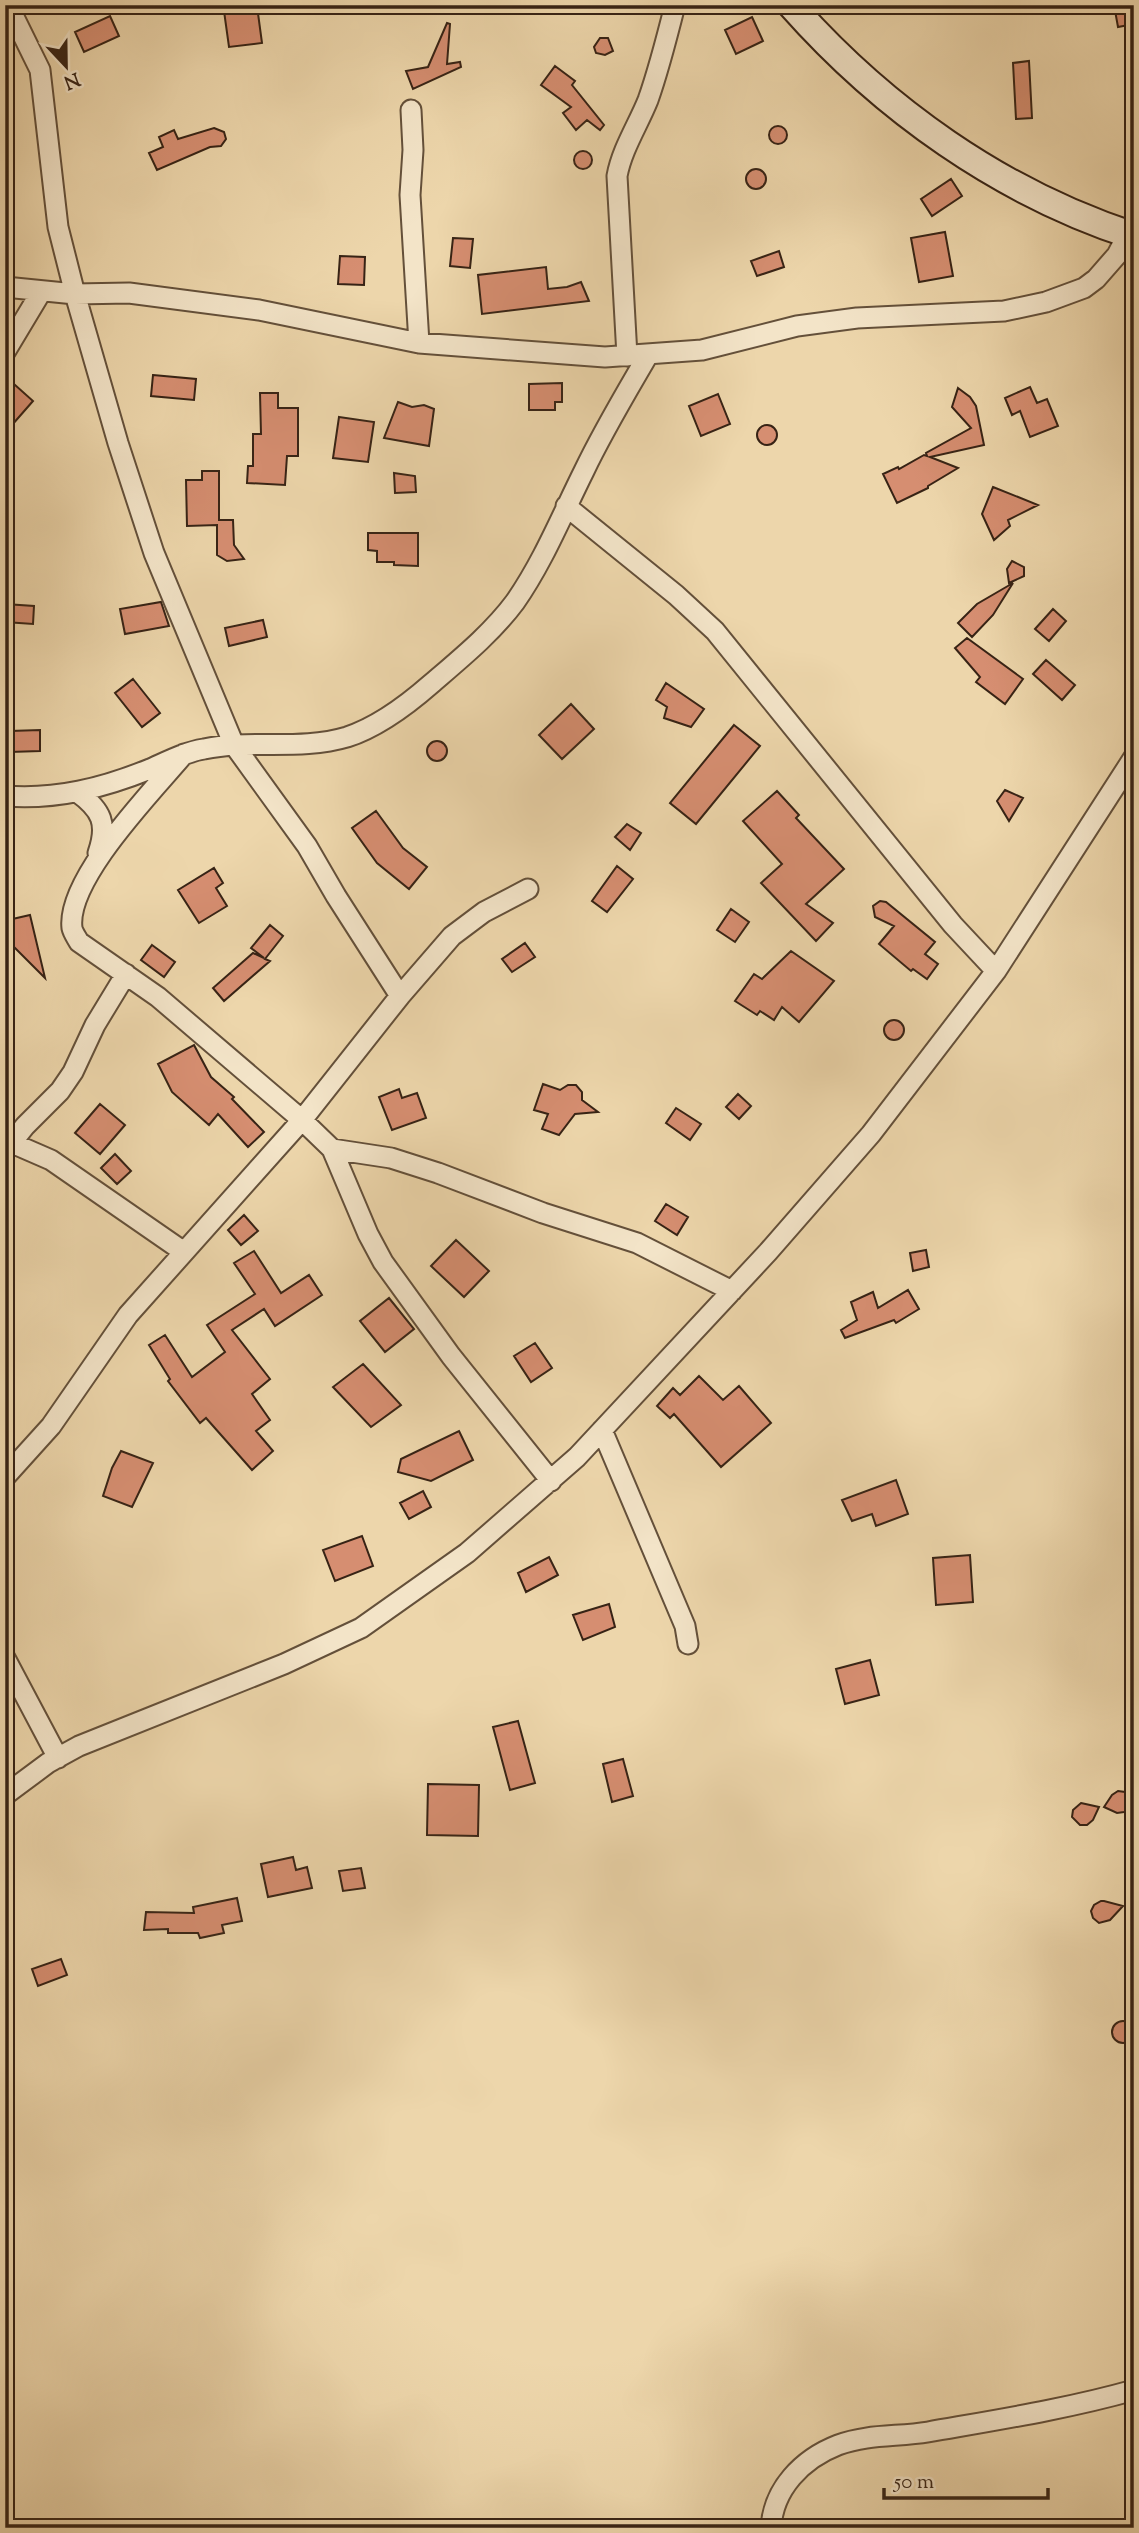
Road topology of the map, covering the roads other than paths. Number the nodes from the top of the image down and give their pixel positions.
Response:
1 (8, 5) edge
2 (675, 5) edge
3 (791, 5) edge
4 (411, 110) dead end
5 (1131, 235) edge
6 (5, 287) edge
7 (41, 292) junction
8 (75, 294) junction
9 (419, 343) junction
10 (5, 352) edge
11 (648, 355) junction
12 (627, 356) junction
13 (566, 506) junction
14 (234, 745) junction
15 (184, 754) junction
16 (1134, 757) edge
17 (77, 792) junction
18 (5, 796) edge
19 (93, 867) junction
20 (527, 889) dead end
21 (996, 971) junction
22 (126, 974) junction
23 (400, 996) junction
24 (302, 1120) junction
25 (7, 1144) edge
26 (332, 1149) junction
27 (184, 1252) junction
28 (732, 1291) junction
29 (602, 1430) junction
30 (5, 1477) edge
31 (551, 1481) junction
32 (688, 1644) dead end
33 (5, 1658) edge
34 (58, 1758) junction
35 (5, 1795) edge
36 (1134, 2390) edge
37 (771, 2528) edge

1 - 8 street
2 - 12 street
3 - 5 street
4 - 9 street
5 - 11 street
6 - 7 street
7 - 8 street
7 - 10 street
8 - 9 street
8 - 14 street
9 - 12 street
11 - 12 street
11 - 13 street
13 - 14 street
13 - 21 street
14 - 15 street
14 - 23 street
15 - 17 street
15 - 19 street
16 - 21 street
17 - 18 street
17 - 19 street
19 - 22 street
20 - 23 street
21 - 28 street
22 - 24 street
22 - 25 street
23 - 24 street
24 - 26 street
24 - 27 street
25 - 27 street
26 - 28 street
26 - 31 street
27 - 30 street
28 - 29 street
29 - 31 street
29 - 32 street
31 - 34 street
33 - 34 street
34 - 35 street
36 - 37 street

